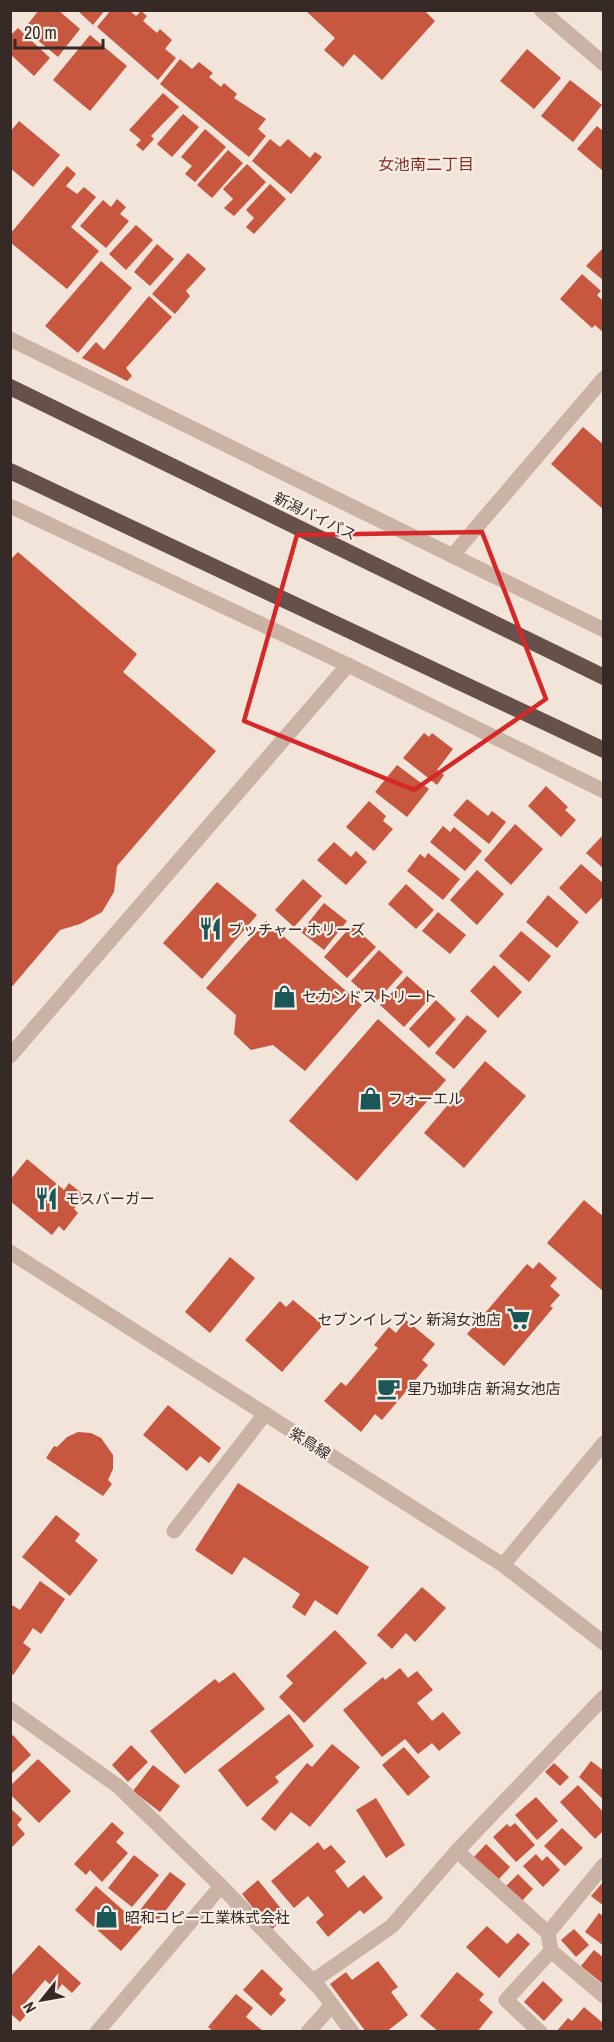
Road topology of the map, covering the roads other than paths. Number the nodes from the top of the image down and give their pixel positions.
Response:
1 (541, 10) edge
2 (603, 64) edge
3 (10, 339) edge
4 (603, 378) edge
5 (10, 387) edge
6 (10, 471) edge
7 (10, 506) edge
8 (452, 556) junction
9 (603, 630) edge
10 (348, 665) junction
11 (603, 677) edge
12 (603, 750) edge
13 (603, 791) edge
14 (10, 1056) edge
15 (10, 1252) edge
16 (265, 1414) junction
17 (603, 1443) edge
18 (174, 1531) dead end
19 (503, 1565) junction
20 (603, 1643) edge
21 (603, 1697) edge
22 (10, 1709) edge
23 (457, 1851) junction
24 (603, 1865) edge
25 (221, 1886) junction
26 (548, 1933) junction
27 (551, 1951) junction
28 (313, 1981) junction
29 (603, 1996) edge
30 (332, 2005) junction
31 (97, 2031) edge
32 (308, 2031) edge
33 (352, 2031) edge
34 (540, 2031) edge

1 - 2 street
3 - 8 street
4 - 8 street
5 - 11 highway, 新潟バイパス
6 - 12 highway
7 - 10 street
8 - 9 street
10 - 13 street
10 - 14 street
15 - 16 street, 紫鳥線
16 - 18 street
16 - 19 street, 紫鳥線
17 - 19 street
19 - 20 street, 紫鳥線
21 - 23 street
22 - 25 street
23 - 26 street
23 - 28 street
24 - 26 street
25 - 28 street
25 - 31 street
26 - 27 street
27 - 29 street
27 - 34 street
28 - 30 street
30 - 32 street
30 - 33 street

